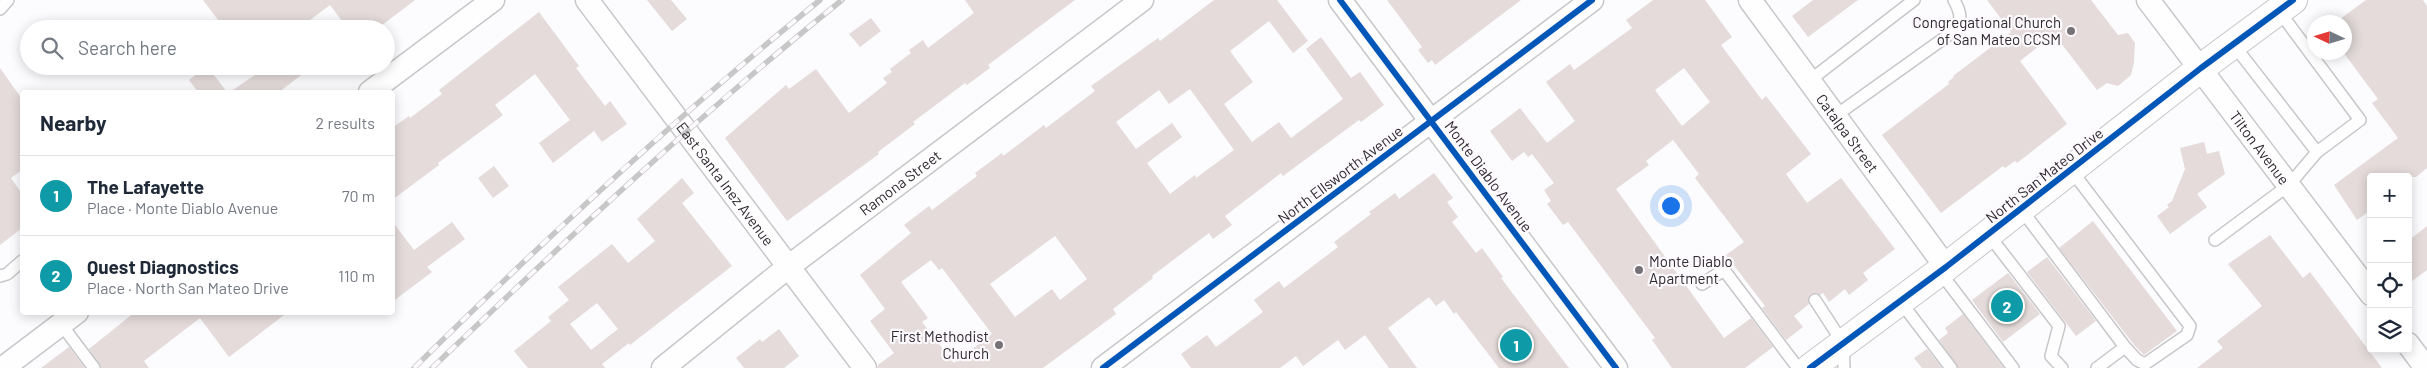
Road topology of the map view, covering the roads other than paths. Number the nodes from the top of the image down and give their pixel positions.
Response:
1 (8, 0) edge
2 (493, 0) edge
3 (587, 0) edge
4 (1142, 0) edge
5 (1340, 0) edge
6 (1592, 0) edge
7 (1750, 0) edge
8 (1914, 0) edge
9 (1954, 0) edge
10 (2148, 0) edge
11 (2286, 5) edge
12 (0, 9) edge
13 (2233, 44) junction
14 (2202, 68) junction
15 (395, 73) edge
16 (393, 75) edge
17 (1809, 81) junction
18 (373, 90) edge
19 (1835, 116) junction
20 (1431, 121) junction
21 (2316, 152) junction
22 (2071, 170) junction
23 (2289, 185) junction
24 (2021, 208) junction
25 (1988, 234) junction
26 (2215, 240) dead end
27 (20, 263) edge
28 (788, 267) junction
29 (1943, 269) junction
30 (0, 276) edge
31 (1702, 284) dead end
32 (2367, 289) edge
33 (1815, 300) dead end
34 (1900, 301) junction
35 (69, 318) edge
36 (2125, 347) junction
37 (2412, 349) edge
38 (1843, 356) edge
39 (2, 368) edge
40 (94, 368) edge
41 (663, 368) edge
42 (864, 368) edge
43 (1103, 368) edge
44 (1616, 368) edge
45 (1798, 368) edge
46 (1810, 368) edge
47 (1951, 368) edge
48 (2013, 368) edge
49 (2062, 368) edge
50 (2097, 368) edge
51 (2426, 368) edge

1 - 12 lane
2 - 15 street
3 - 28 street, East Santa Inez Avenue
4 - 28 street, Ramona Street
5 - 20 street, Monte Diablo Avenue
6 - 20 street, North Ellsworth Avenue
7 - 17 street, Catalpa Street
8 - 17 lane
9 - 19 lane
10 - 14 street, Tilton Avenue
11 - 13 main road, North San Mateo Drive
11 - 21 lane
13 - 14 main road, North San Mateo Drive
13 - 21 lane
14 - 22 main road, North San Mateo Drive
14 - 23 street, Tilton Avenue
16 - 18 street
17 - 19 street, Catalpa Street
19 - 29 street, Catalpa Street
20 - 43 street, North Ellsworth Avenue
20 - 44 street, Monte Diablo Avenue
21 - 23 lane
22 - 24 main road, North San Mateo Drive
22 - 36 lane
23 - 26 lane
23 - 32 street, Tilton Avenue
24 - 25 main road, North San Mateo Drive
24 - 36 lane
25 - 29 main road, North San Mateo Drive
25 - 49 lane
27 - 30 lane
28 - 41 street, Ramona Street
28 - 42 street, East Santa Inez Avenue
29 - 34 main road, North San Mateo Drive
29 - 48 lane
31 - 45 lane
33 - 38 lane
34 - 38 main road, North San Mateo Drive
34 - 47 lane
35 - 39 street
35 - 40 lane
36 - 50 lane
37 - 51 street
38 - 46 main road, North San Mateo Drive

